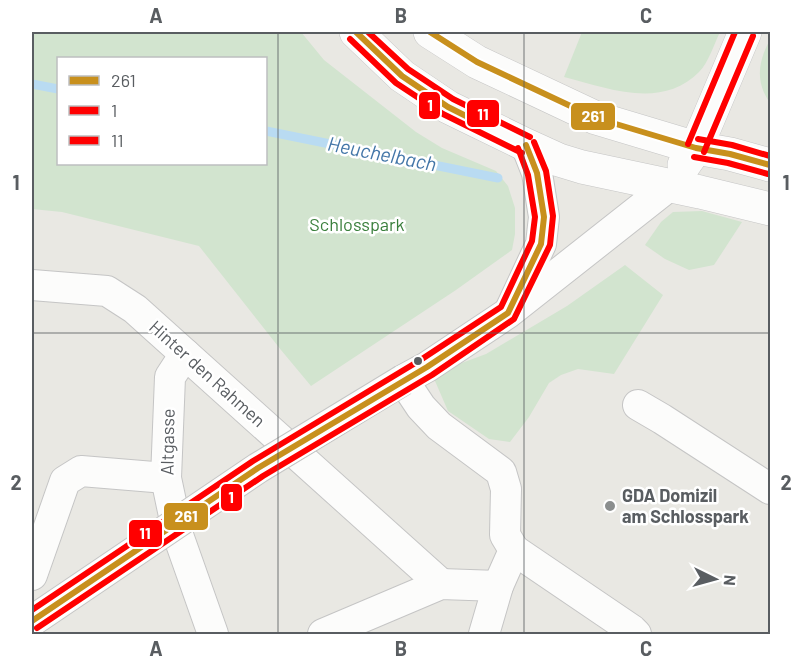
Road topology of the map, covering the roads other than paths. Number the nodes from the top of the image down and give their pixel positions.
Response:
1 (356, 32) edge
2 (430, 32) edge
3 (745, 32) edge
4 (526, 145) junction
5 (696, 148) junction
6 (771, 165) edge
7 (669, 186) junction
8 (771, 209) edge
9 (32, 285) edge
10 (508, 313) junction
11 (184, 354) junction
12 (403, 380) junction
13 (638, 405) dead end
14 (166, 478) junction
15 (771, 489) edge
16 (514, 550) junction
17 (32, 575) edge
18 (441, 584) junction
19 (498, 585) junction
20 (32, 621) edge
21 (213, 634) edge
22 (323, 634) edge
23 (484, 634) edge
24 (636, 634) edge

1 - 4 street
2 - 5 street
3 - 5 street
4 - 7 street
4 - 10 street
5 - 6 street
5 - 7 street
7 - 8 street
7 - 10 street
9 - 11 street, Hinter den Rahmen
10 - 12 street
11 - 14 street, Altgasse
11 - 18 street, Hinter den Rahmen
12 - 16 street
12 - 20 street, bridge
13 - 15 street
14 - 17 street
14 - 21 street, Altgasse
16 - 19 street
16 - 24 street
18 - 19 street
18 - 22 street
19 - 23 street

